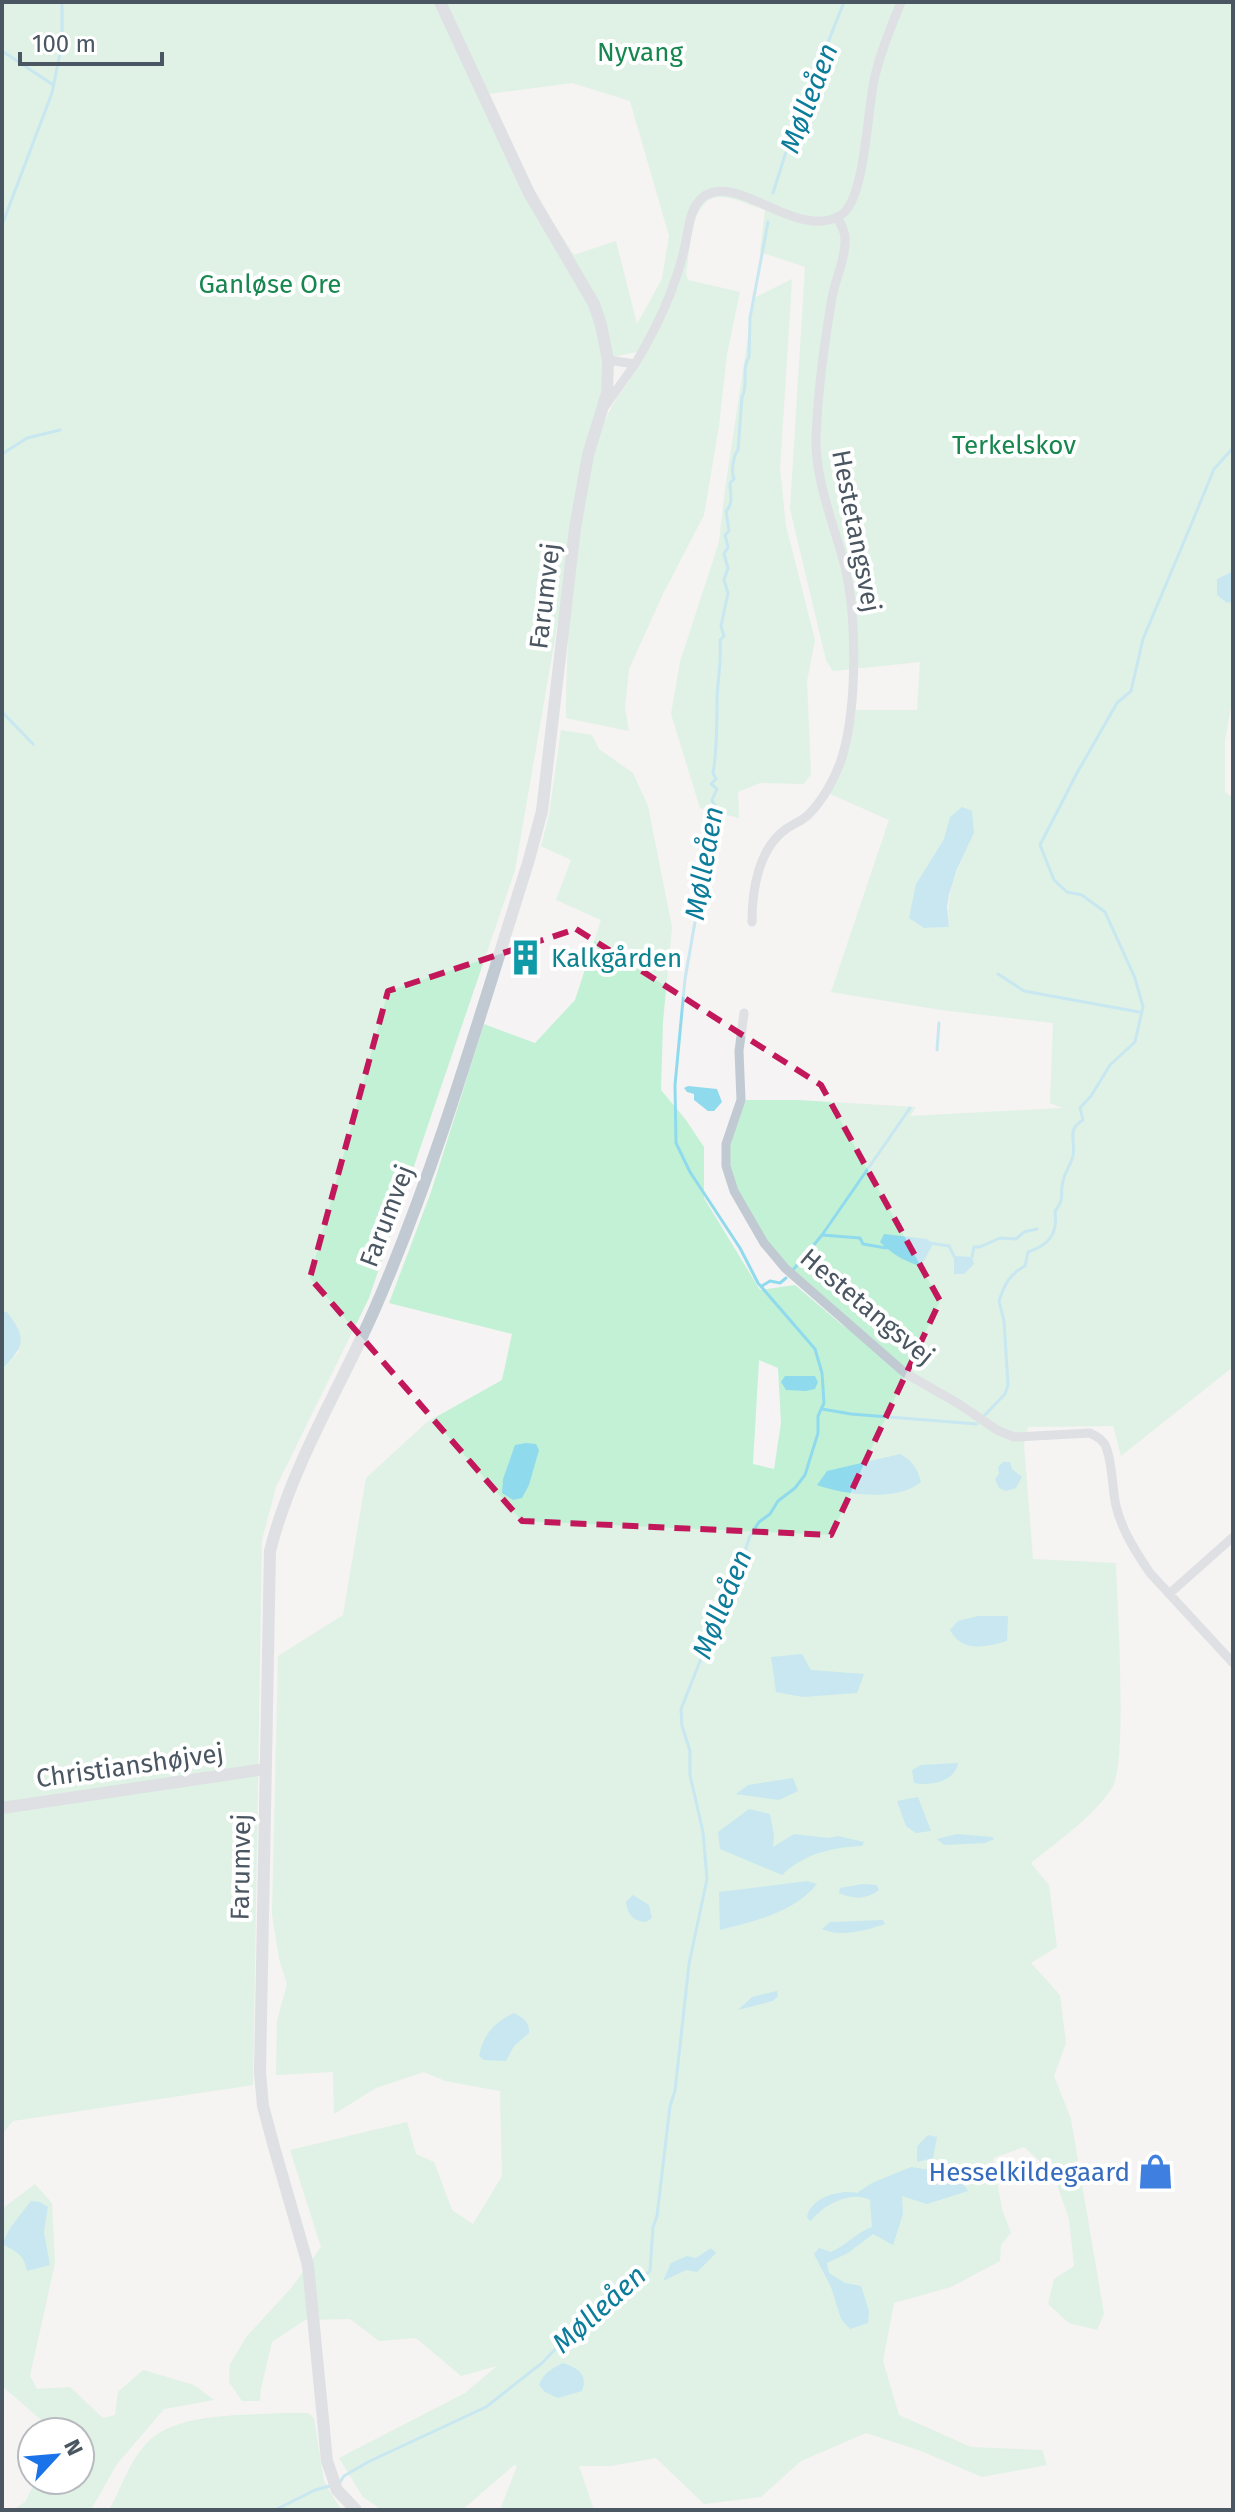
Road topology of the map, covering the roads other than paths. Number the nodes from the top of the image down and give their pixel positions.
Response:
1 (440, 2) edge
2 (901, 2) edge
3 (837, 217) junction
4 (608, 360) junction
5 (635, 364) junction
6 (604, 407) junction
7 (752, 922) dead end
8 (744, 1013) dead end
9 (1233, 1537) edge
10 (1169, 1594) junction
11 (1233, 1663) edge
12 (265, 1769) junction
13 (2, 1808) edge
14 (356, 2510) edge

1 - 4 street, Farumvej
2 - 3 street
3 - 5 street
3 - 7 street, Hestetangsvej
4 - 5 street
4 - 6 street, Farumvej
5 - 6 street
6 - 12 street, Farumvej
8 - 10 street, Hestetangsvej
9 - 10 street
10 - 11 street, Hestetangsvej
12 - 13 street, Christianshøjvej
12 - 14 street, Farumvej

